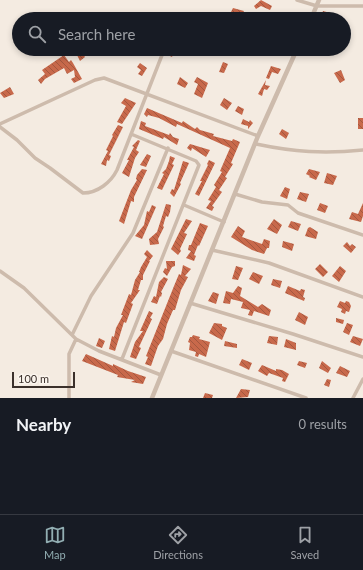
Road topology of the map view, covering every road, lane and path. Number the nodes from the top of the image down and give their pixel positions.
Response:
1 (297, 0) edge
2 (319, 0) edge
3 (317, 6) junction
4 (363, 6) edge
5 (314, 12) edge
6 (162, 56) edge
7 (294, 56) edge
8 (147, 94) junction
9 (0, 124) edge
10 (0, 127) edge
11 (131, 134) junction
12 (258, 136) junction
13 (256, 144) junction
14 (168, 148) junction
15 (363, 150) edge
16 (235, 194) junction
17 (184, 205) junction
18 (224, 222) junction
19 (363, 235) edge
20 (212, 250) junction
21 (0, 271) edge
22 (363, 297) edge
23 (190, 303) junction
24 (72, 335) junction
25 (76, 339) junction
26 (171, 351) junction
27 (363, 357) edge
28 (122, 359) junction
29 (162, 375) junction
30 (363, 379) edge
31 (69, 398) edge
32 (152, 398) edge
33 (306, 398) edge
34 (353, 398) edge

1 - 3 street
2 - 3 street
3 - 4 street
3 - 5 street
6 - 8 street
7 - 12 street
8 - 9 street
8 - 11 street
8 - 12 street
10 - 11 street
11 - 14 street
12 - 13 street
13 - 15 street
13 - 16 street
14 - 17 street
14 - 24 street
16 - 18 street
16 - 19 street
17 - 18 street
17 - 28 street
18 - 20 street
20 - 22 street
20 - 23 street
21 - 24 street
23 - 26 street
23 - 27 street
24 - 25 street
25 - 28 street
25 - 31 street
26 - 29 street
26 - 33 street
28 - 29 street
29 - 32 street
30 - 34 street

